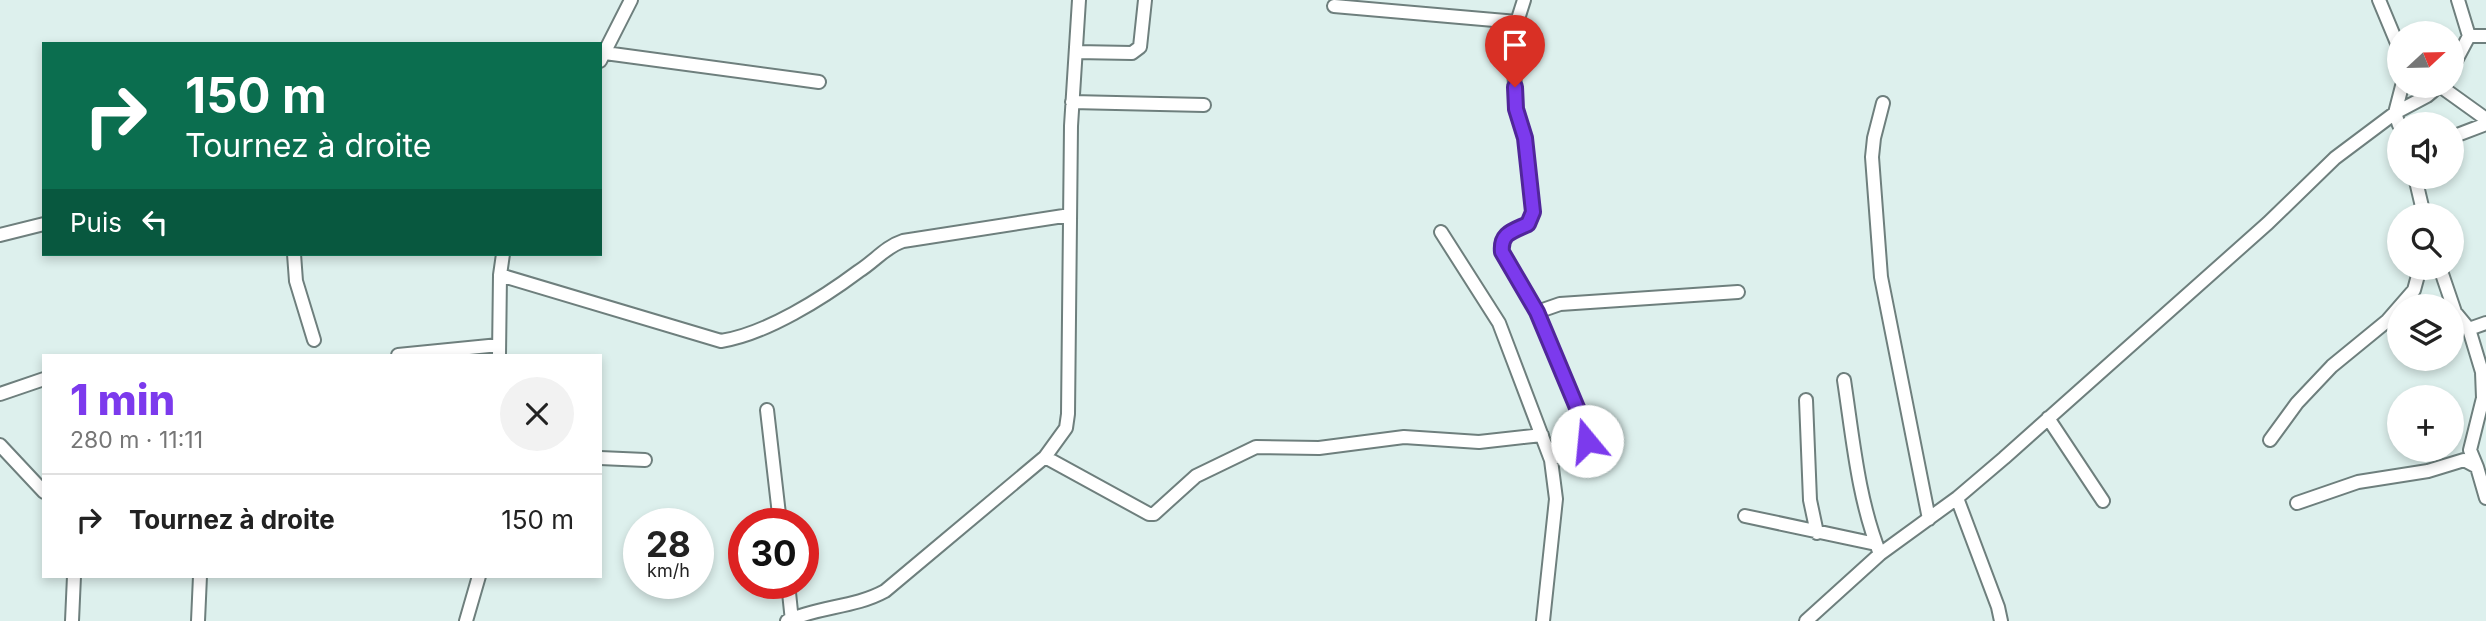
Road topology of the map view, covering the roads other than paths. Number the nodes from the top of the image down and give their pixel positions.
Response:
1 (631, 0) edge
2 (1079, 0) edge
3 (1145, 0) edge
4 (1524, 0) edge
5 (2379, 0) edge
6 (2458, 0) edge
7 (1334, 6) dead end
8 (2388, 21) edge
9 (1517, 22) junction
10 (2486, 36) edge
11 (2469, 37) junction
12 (2464, 46) edge
13 (1076, 52) junction
14 (602, 57) edge
15 (819, 82) dead end
16 (2424, 98) edge
17 (2454, 98) edge
18 (1072, 102) junction
19 (1883, 103) dead end
20 (1204, 105) dead end
21 (2406, 112) edge
22 (2486, 119) edge
23 (2486, 124) edge
24 (2387, 125) edge
25 (2464, 132) edge
26 (1070, 215) junction
27 (42, 224) edge
28 (1441, 232) dead end
29 (0, 234) edge
30 (294, 256) edge
31 (503, 256) edge
32 (500, 275) junction
33 (2416, 280) edge
34 (1738, 292) dead end
35 (1537, 312) junction
36 (2486, 323) edge
37 (2464, 324) edge
38 (2469, 329) junction
39 (314, 340) dead end
40 (499, 350) edge
41 (418, 354) edge
42 (42, 380) edge
43 (1844, 380) dead end
44 (0, 394) edge
45 (1806, 400) dead end
46 (767, 410) dead end
47 (2048, 418) junction
48 (1542, 435) junction
49 (2270, 440) dead end
50 (0, 445) edge
51 (1045, 457) junction
52 (602, 458) edge
53 (645, 460) dead end
54 (1551, 460) junction
55 (2477, 467) junction
56 (42, 490) edge
57 (1957, 498) junction
58 (2486, 498) edge
59 (2103, 501) dead end
60 (2297, 503) dead end
61 (778, 508) edge
62 (1745, 516) dead end
63 (1929, 519) junction
64 (1817, 533) junction
65 (1878, 549) junction
66 (74, 578) edge
67 (200, 578) edge
68 (478, 578) edge
69 (789, 599) edge
70 (790, 620) edge
71 (72, 621) edge
72 (198, 621) edge
73 (467, 621) edge
74 (1543, 621) edge
75 (1806, 621) edge
76 (2001, 621) edge

1 - 14 street
2 - 13 street
3 - 13 street
4 - 9 street
5 - 8 street
6 - 11 street
7 - 9 street
9 - 35 street
10 - 11 street
11 - 12 street
13 - 18 street
14 - 15 street
16 - 21 street
17 - 22 street
18 - 20 street
18 - 26 street
19 - 63 street
23 - 25 street
24 - 47 street
26 - 32 street
26 - 51 street
27 - 29 street
28 - 48 street
30 - 39 street
31 - 32 street
32 - 40 street
33 - 49 street
34 - 35 street
35 - 54 street
36 - 38 street
37 - 38 street
38 - 55 street
40 - 41 street
42 - 44 street
43 - 65 street
45 - 64 street
46 - 61 street
47 - 57 street
47 - 59 street
48 - 51 street
48 - 54 street
50 - 56 street
51 - 70 street
52 - 53 street
54 - 74 street
55 - 58 street
55 - 60 street
57 - 63 street
57 - 76 street
62 - 64 street
63 - 65 street
64 - 65 street
65 - 75 street
66 - 71 street
67 - 72 street
68 - 73 street
69 - 70 street

